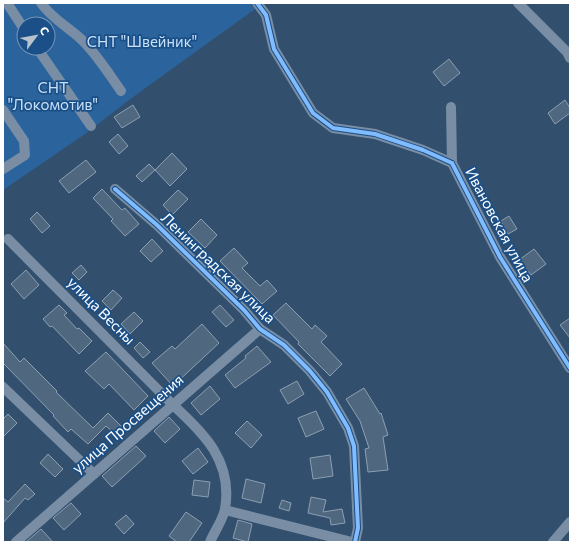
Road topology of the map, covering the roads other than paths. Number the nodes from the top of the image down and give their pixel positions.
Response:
1 (6, 3) edge
2 (41, 3) edge
3 (257, 3) edge
4 (518, 3) edge
5 (16, 17) edge
6 (42, 56) edge
7 (570, 58) edge
8 (121, 91) dead end
9 (451, 107) dead end
10 (3, 110) edge
11 (90, 126) dead end
12 (452, 162) junction
13 (3, 170) edge
14 (114, 189) dead end
15 (8, 239) dead end
16 (260, 329) junction
17 (570, 368) edge
18 (3, 387) edge
19 (173, 405) junction
20 (94, 474) junction
21 (225, 510) junction
22 (570, 522) edge
23 (16, 542) edge
24 (210, 542) edge
25 (353, 542) edge
26 (553, 542) edge

1 - 5 street
2 - 8 street
3 - 12 street, Ивановская улица
4 - 7 street
6 - 11 street
9 - 12 street
10 - 13 street
12 - 17 street, Ивановская улица
14 - 16 street, Ленинградская улица
15 - 19 street, улица Весны
16 - 19 street, улица Просвещения
16 - 25 street, Ленинградская улица
18 - 20 street
19 - 20 street, улица Просвещения
19 - 21 street, улица Весны
20 - 23 street, улица Просвещения
21 - 24 street
21 - 25 street
22 - 26 street

